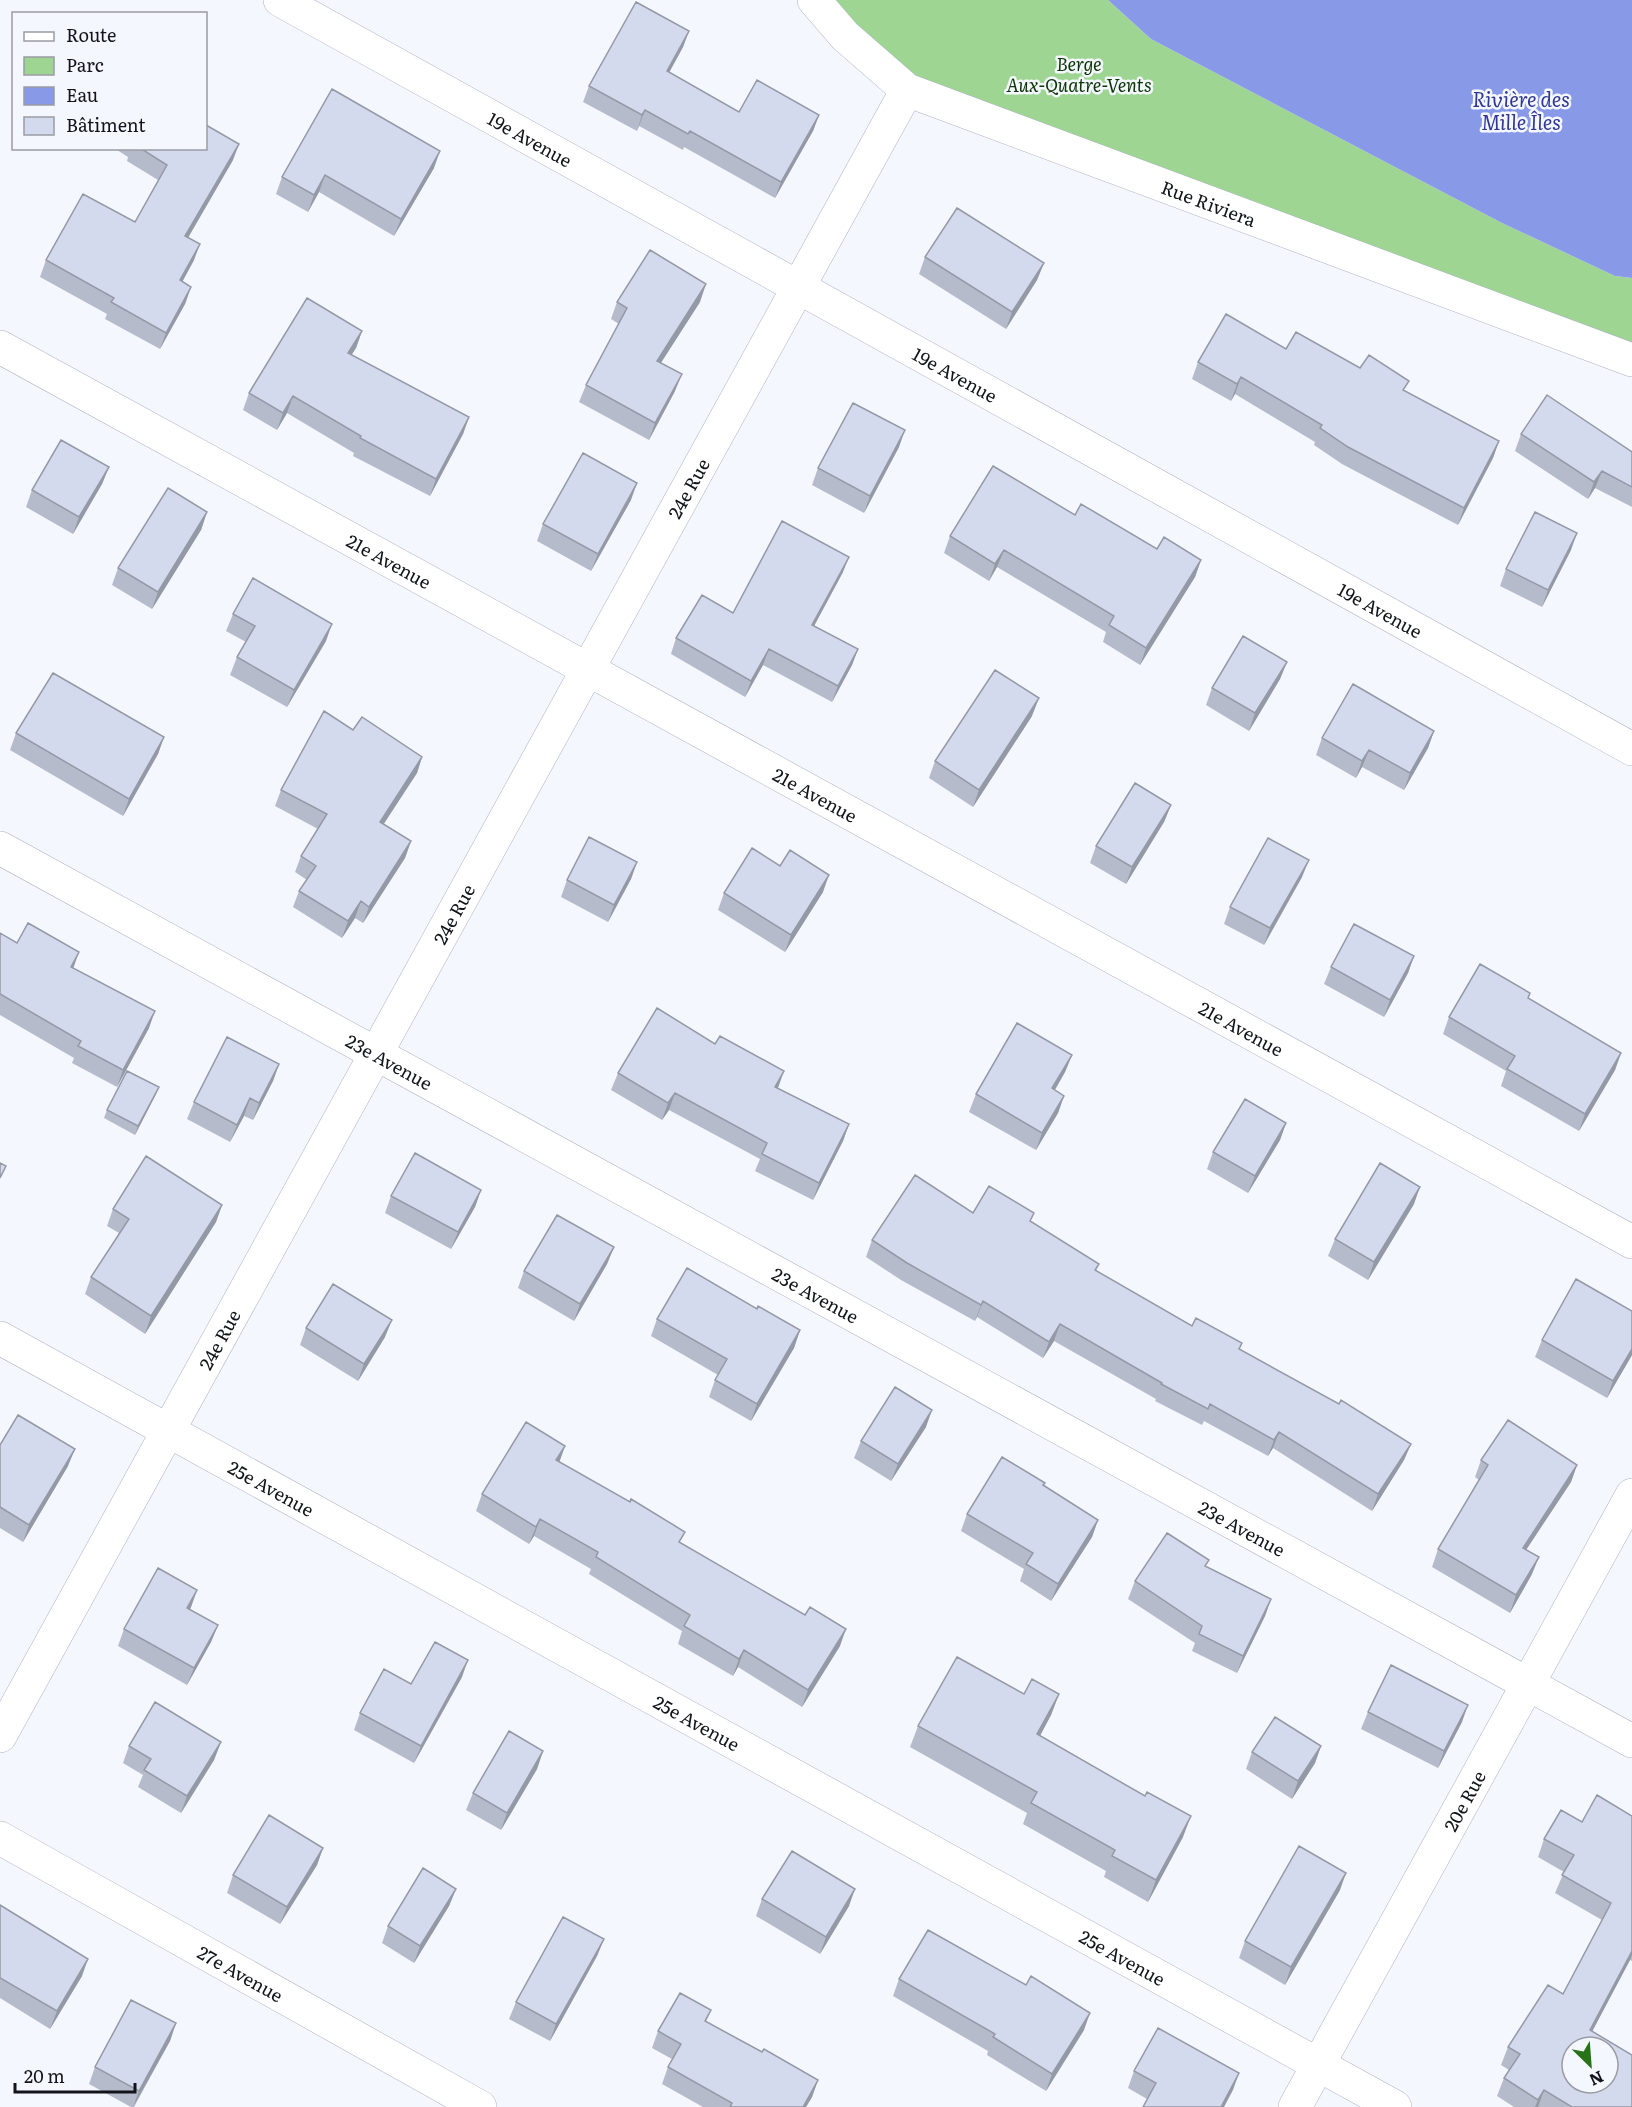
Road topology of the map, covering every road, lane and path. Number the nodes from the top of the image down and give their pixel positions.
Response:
1 (280, 0) edge
2 (814, 0) edge
3 (908, 90) junction
4 (798, 287) junction
5 (0, 347) edge
6 (1632, 360) edge
7 (588, 669) junction
8 (1632, 749) edge
9 (0, 848) edge
10 (376, 1054) junction
11 (1632, 1242) edge
12 (0, 1338) edge
13 (169, 1430) junction
14 (1632, 1495) edge
15 (1528, 1684) junction
16 (0, 1736) edge
17 (1632, 1741) edge
18 (0, 1838) edge
19 (1318, 2065) junction
20 (480, 2107) edge
21 (1295, 2107) edge
22 (1395, 2107) edge

1 - 4 street, 19e Avenue
2 - 3 street, Rue Riviera
3 - 4 street, 24e Rue
3 - 6 street, Rue Riviera
4 - 7 street, 24e Rue
4 - 8 street, 19e Avenue
5 - 7 street, 21e Avenue
7 - 10 street, 24e Rue
7 - 11 street, 21e Avenue
9 - 10 street, 23e Avenue
10 - 13 street, 24e Rue
10 - 15 street, 23e Avenue
12 - 13 street, 25e Avenue
13 - 16 street, 24e Rue
13 - 19 street, 25e Avenue
14 - 15 street, 20e Rue
15 - 17 street, 23e Avenue
15 - 19 street, 20e Rue
18 - 20 street, 27e Avenue
19 - 21 street, 20e Rue
19 - 22 street, 25e Avenue

